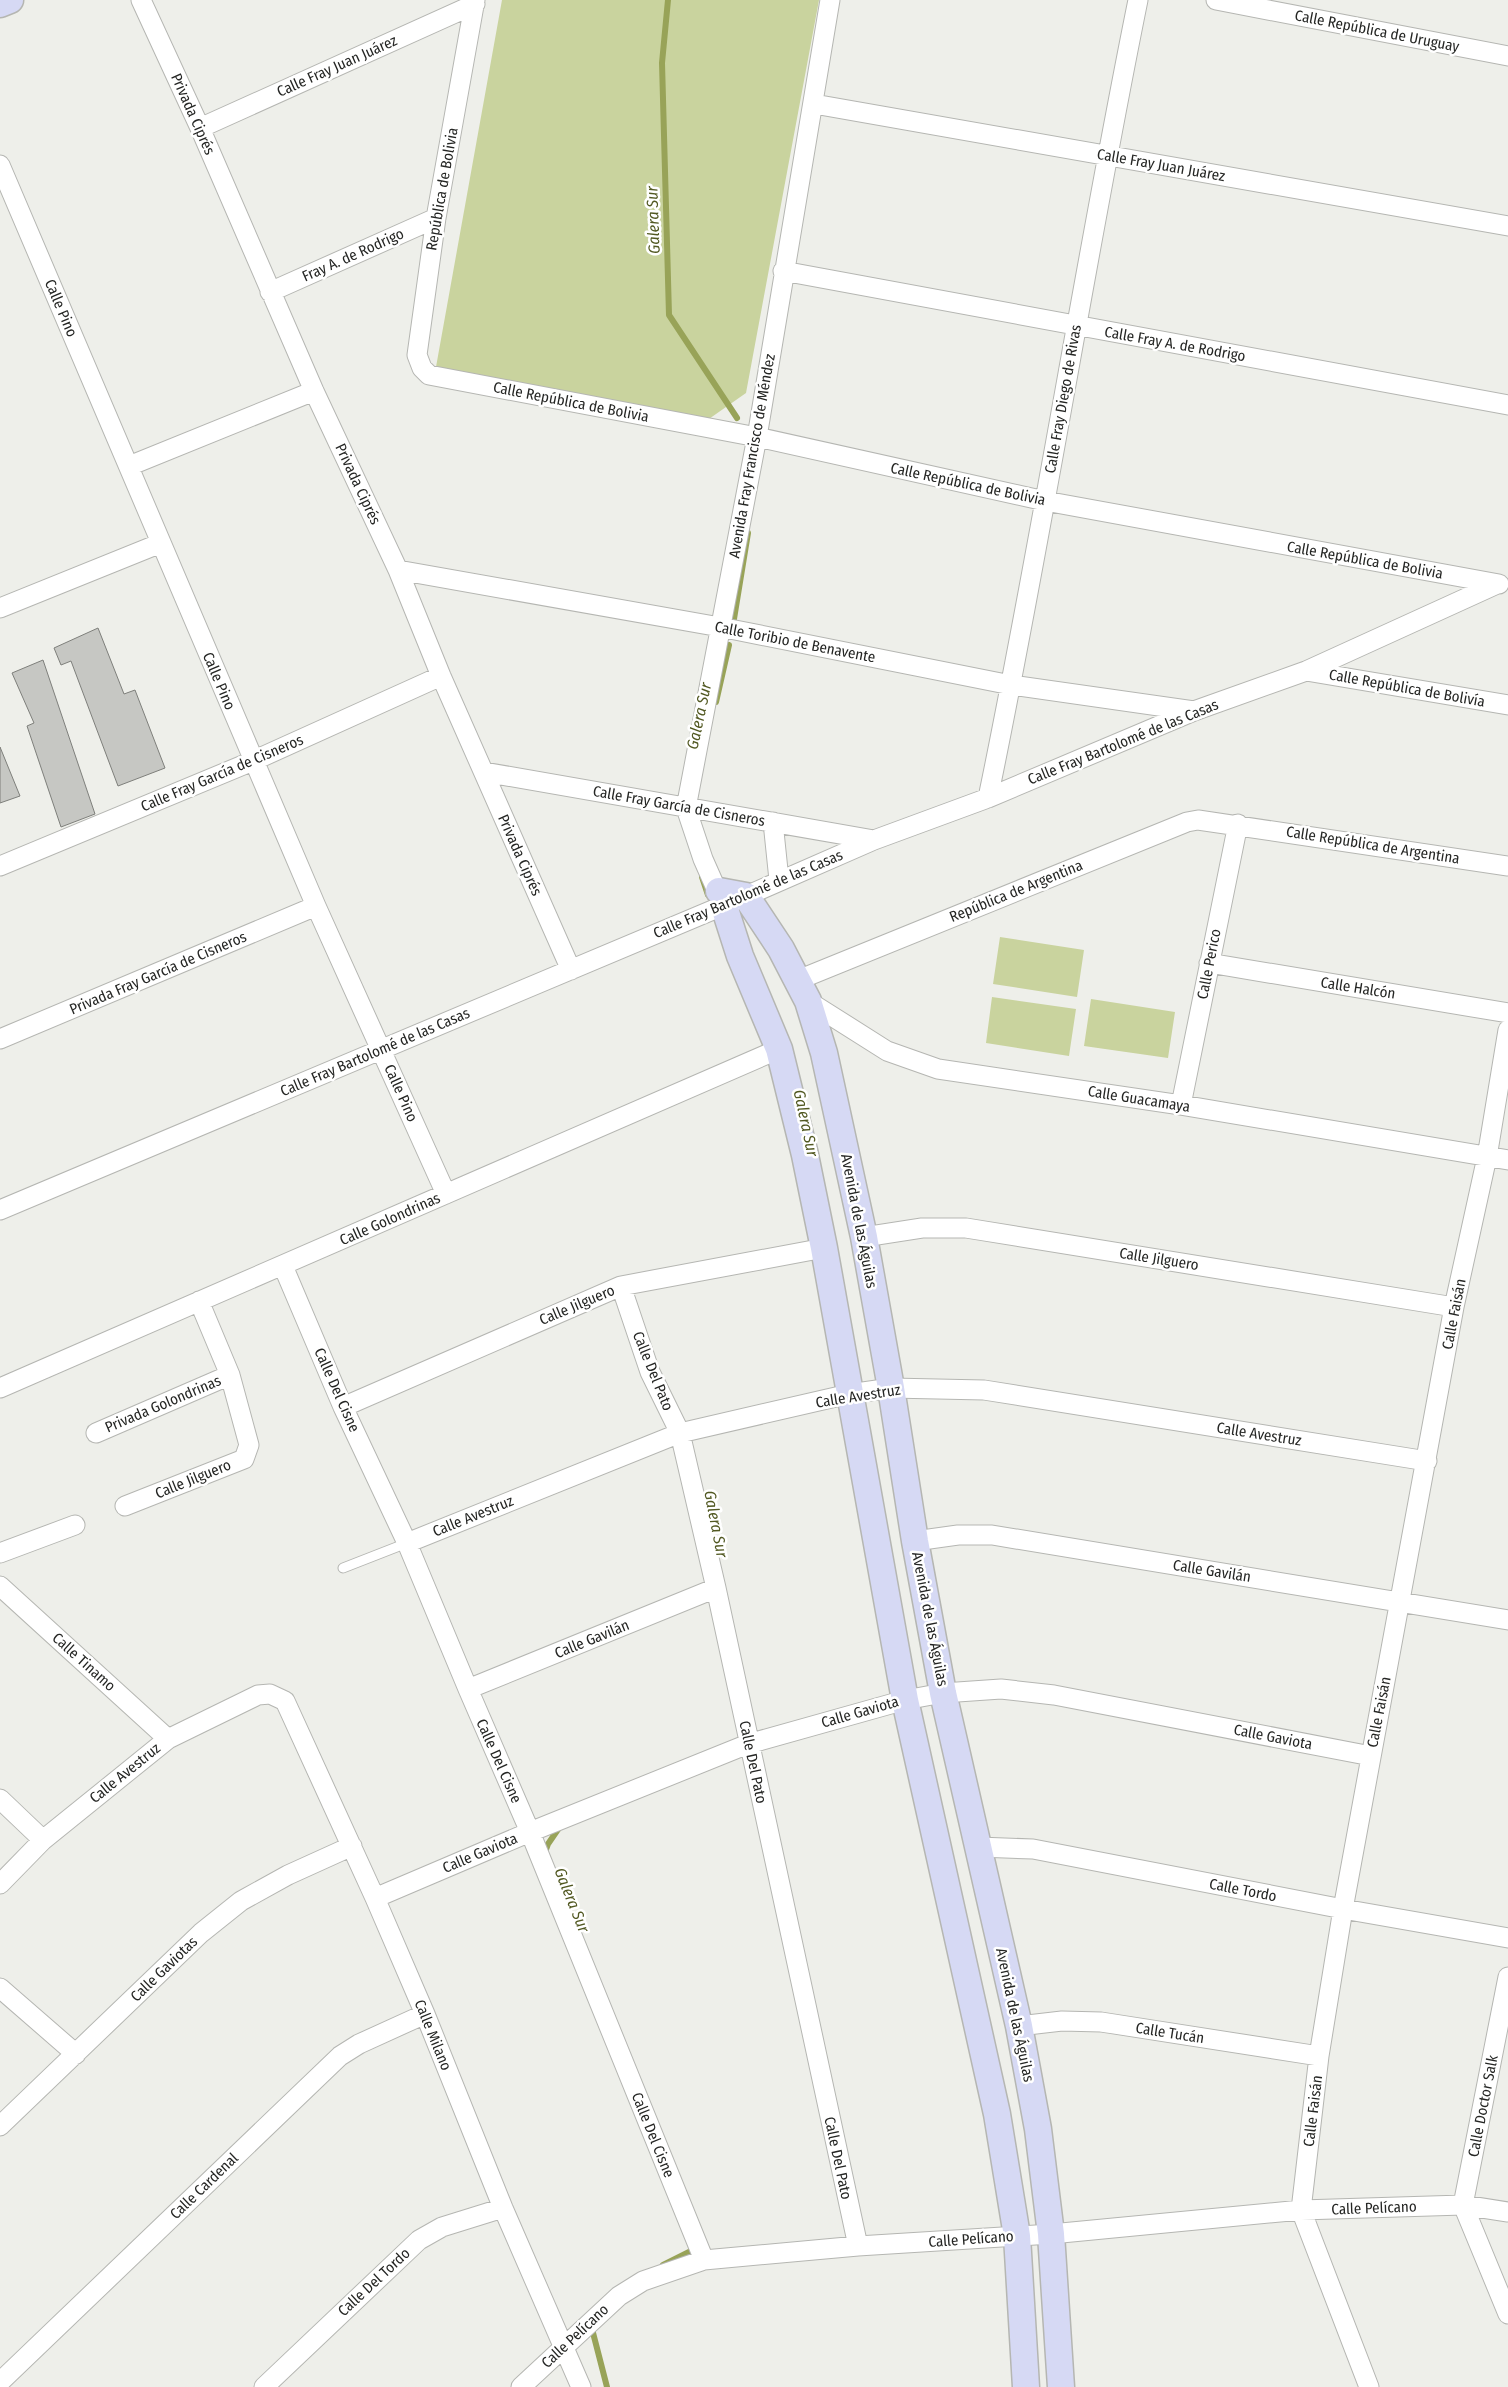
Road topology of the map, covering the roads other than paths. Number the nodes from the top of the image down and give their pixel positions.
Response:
1 (10, 0) edge
2 (141, 0) edge
3 (830, 0) edge
4 (1138, 0) edge
5 (1216, 0) edge
6 (475, 2) edge
7 (0, 4) edge
8 (1508, 56) edge
9 (814, 104) junction
10 (200, 128) junction
11 (1106, 155) junction
12 (0, 165) edge
13 (436, 218) junction
14 (1508, 226) edge
15 (783, 271) junction
16 (270, 292) junction
17 (1076, 326) junction
18 (429, 374) joint
19 (314, 391) junction
20 (1508, 405) edge
21 (757, 437) junction
22 (129, 466) junction
23 (1045, 501) junction
24 (161, 543) junction
25 (398, 570) junction
26 (1503, 584) edge
27 (0, 608) edge
28 (720, 627) junction
29 (1306, 671) junction
30 (441, 676) junction
31 (1011, 685) junction
32 (1508, 705) edge
33 (1194, 711) junction
34 (253, 761) junction
35 (484, 772) junction
36 (988, 798) junction
37 (686, 808) junction
38 (773, 822) junction
39 (1238, 824) junction
40 (874, 840) junction
41 (0, 866) edge
42 (1508, 866) edge
43 (779, 880) junction
44 (729, 898) junction
45 (316, 906) junction
46 (1209, 963) junction
47 (571, 970) junction
48 (803, 990) junction
49 (1508, 1013) edge
50 (1508, 1030) edge
51 (0, 1039) edge
52 (381, 1048) junction
53 (779, 1049) junction
54 (1181, 1105) junction
55 (1487, 1157) junction
56 (1508, 1160) edge
57 (446, 1194) junction
58 (0, 1210) edge
59 (864, 1237) junction
60 (824, 1248) junction
61 (283, 1266) junction
62 (621, 1286) junction
63 (199, 1301) junction
64 (1454, 1307) junction
65 (230, 1375) junction
66 (0, 1388) edge
67 (891, 1388) junction
68 (849, 1394) junction
69 (344, 1407) junction
70 (96, 1433) dead end
71 (680, 1433) junction
72 (1427, 1461) junction
73 (125, 1506) dead end
74 (74, 1525) dead end
75 (915, 1541) junction
76 (407, 1543) junction
77 (0, 1553) edge
78 (343, 1568) dead end
79 (0, 1586) edge
80 (716, 1588) junction
81 (1400, 1602) junction
82 (1508, 1620) edge
83 (468, 1689) junction
84 (943, 1693) junction
85 (270, 1694) joint
86 (905, 1700) junction
87 (168, 1739) junction
88 (748, 1744) junction
89 (1371, 1756) junction
90 (0, 1799) edge
91 (530, 1832) junction
92 (43, 1840) junction
93 (352, 1846) junction
94 (978, 1848) junction
95 (0, 1884) edge
96 (375, 1898) junction
97 (1342, 1909) junction
98 (1508, 1938) edge
99 (1508, 1977) edge
100 (0, 1988) edge
101 (425, 2014) junction
102 (1019, 2026) junction
103 (76, 2054) junction
104 (1319, 2056) junction
105 (0, 2126) edge
106 (1463, 2205) junction
107 (503, 2208) junction
108 (1301, 2210) junction
109 (1508, 2212) edge
110 (1051, 2234) junction
111 (1017, 2236) junction
112 (858, 2246) junction
113 (704, 2260) junction
114 (1508, 2314) edge
115 (564, 2345) junction
116 (0, 2382) edge
117 (264, 2387) edge
118 (521, 2387) edge
119 (581, 2387) edge
120 (1026, 2387) edge
121 (1061, 2387) edge
122 (1368, 2387) edge

1 - 7 street
2 - 10 street, Privada Ciprés
3 - 9 street, Avenida Fray Francisco de Méndez
4 - 11 street, Calle Fray Diego de Rivas
5 - 8 street, Calle República de Uruguay
6 - 10 street, Calle Fray Juan Juárez
6 - 13 street, República de Bolivia
9 - 11 street, Calle Fray Juan Juárez
9 - 15 street, Avenida Fray Francisco de Méndez
10 - 16 street, Privada Ciprés
11 - 14 street, Calle Fray Juan Juárez
11 - 17 street, Calle Fray Diego de Rivas
12 - 22 street, Calle Pino
13 - 16 street, Fray A. de Rodrigo
13 - 18 street, República de Bolivia
15 - 17 street, Calle Fray A. de Rodrigo
15 - 21 street, Avenida Fray Francisco de Méndez
16 - 19 street, Privada Ciprés
17 - 20 street, Calle Fray A. de Rodrigo
17 - 23 street, Calle Fray Diego de Rivas
18 - 21 street, Calle República de Bolivia
19 - 22 street
19 - 25 street, Privada Ciprés
21 - 23 street, Calle República de Bolivia
21 - 28 street, Avenida Fray Francisco de Méndez
22 - 24 street, Calle Pino
23 - 26 street, Calle República de Bolivia
23 - 31 street, Calle Fray Diego de Rivas
24 - 27 street
24 - 34 street, Calle Pino
25 - 28 street, Calle Toribio de Benavente
25 - 30 street, Privada Ciprés
26 - 29 street, Calle Fray Bartolomé de las Casas
28 - 31 street, Calle Toribio de Benavente
28 - 37 street, Avenida Fray Francisco de Méndez
29 - 32 street, Calle República de Bolivía
29 - 33 street, Calle Fray Bartolomé de las Casas
30 - 34 street, Calle Fray García de Cisneros
30 - 35 street, Privada Ciprés
31 - 33 street, Calle Toribio de Benavente
31 - 36 street, Calle Fray Diego de Rivas
33 - 36 street, Calle Fray Bartolomé de las Casas
34 - 41 street, Calle Fray García de Cisneros
34 - 45 street, Calle Pino
35 - 37 street, Calle Fray García de Cisneros
35 - 47 street, Privada Ciprés
36 - 40 street, Calle Fray Bartolomé de las Casas
37 - 38 street, Calle Fray García de Cisneros
37 - 44 street, Avenida Fray Francisco de Méndez
38 - 40 street, Calle Fray García de Cisneros
38 - 43 street
39 - 42 street, Calle República de Argentina
39 - 46 street, Calle Perico
39 - 48 street, República de Argentina
40 - 43 street, Calle Fray Bartolomé de las Casas
43 - 44 street, Calle Fray Bartolomé de las Casas
44 - 47 street, Calle Fray Bartolomé de las Casas
44 - 48 street, Avenida de las Águilas
44 - 53 street
45 - 51 street, Privada Fray García de Cisneros
45 - 52 street, Calle Pino
46 - 49 street, Calle Halcón
46 - 54 street, Calle Perico
47 - 52 street, Calle Fray Bartolomé de las Casas
48 - 54 street, Calle Guacamaya
48 - 59 street, Avenida de las Águilas
50 - 55 street, Calle Faisán
52 - 57 street, Calle Pino
52 - 58 street, Calle Fray Bartolomé de las Casas
53 - 57 street, Calle Golondrinas
53 - 60 street
54 - 55 street, Calle Guacamaya
55 - 56 street, Calle Guacamaya
55 - 64 street, Calle Faisán
57 - 61 street, Calle Golondrinas
59 - 64 street, Calle Jilguero
59 - 67 street, Avenida de las Águilas
60 - 62 street, Calle Jilguero
60 - 68 street
61 - 63 street, Calle Golondrinas
61 - 69 street, Calle Del Cisne
62 - 69 street, Calle Jilguero
62 - 71 street, Calle Del Pato
63 - 65 street, Calle Jilguero
63 - 66 street, Calle Golondrinas
64 - 72 street, Calle Faisán
65 - 70 street, Privada Golondrinas
65 - 73 street, Calle Jilguero
67 - 68 street, Calle Avestruz
67 - 72 street, Calle Avestruz
67 - 75 street, Avenida de las Águilas
68 - 71 street, Calle Avestruz
68 - 86 street
69 - 76 street, Calle Del Cisne
71 - 76 street, Calle Avestruz
71 - 80 street, Calle Del Pato
72 - 81 street, Calle Faisán
74 - 77 street
75 - 81 street, Calle Gavilán
75 - 84 street, Avenida de las Águilas
76 - 78 lane, Calle Avestruz
76 - 83 street, Calle Del Cisne
79 - 87 street, Calle Tinamo
80 - 83 street, Calle Gavilán
80 - 88 street, Calle Del Pato
81 - 82 street, Calle Gavilán
81 - 89 street, Calle Faisán
83 - 91 street, Calle Del Cisne
84 - 86 street, Calle Gaviota
84 - 89 street, Calle Gaviota
84 - 94 street, Avenida de las Águilas
85 - 87 street, Calle Avestruz
85 - 93 street, Calle Milano
86 - 88 street, Calle Gaviota
86 - 111 street
87 - 92 street, Calle Avestruz
88 - 91 street, Calle Gaviota
88 - 112 street, Calle Del Pato
89 - 97 street, Calle Faisán
90 - 92 street
91 - 96 street, Calle Gaviota
91 - 113 street, Calle Del Cisne
92 - 95 street, Calle Avestruz
93 - 96 street, Calle Milano
93 - 103 street, Calle Gaviotas
94 - 97 street, Calle Tordo
94 - 102 street, Avenida de las Águilas
96 - 101 street, Calle Milano
97 - 98 street, Calle Tordo
97 - 104 street, Calle Faisán
99 - 106 street, Calle Doctor Salk
100 - 103 street
101 - 107 street, Calle Milano
101 - 116 street, Calle Cardenal
102 - 104 street, Calle Tucán
102 - 110 street, Avenida de las Águilas
103 - 105 street, Calle Gaviotas
104 - 108 street, Calle Faisán
106 - 108 street, Calle Pelícano
106 - 109 street, Calle Pelícano
106 - 114 street
107 - 115 street, Calle Milano
107 - 117 street, Calle Del Tordo
108 - 110 street, Calle Pelícano
108 - 122 street, Calle Faisán
110 - 111 street, Calle Pelícano
110 - 121 street, Avenida de las Águilas
111 - 112 street, Calle Pelícano
111 - 120 street
112 - 113 street, Calle Pelícano
113 - 115 street, Calle Pelícano
115 - 118 street, Calle Pelícano
115 - 119 street, Calle Milano

